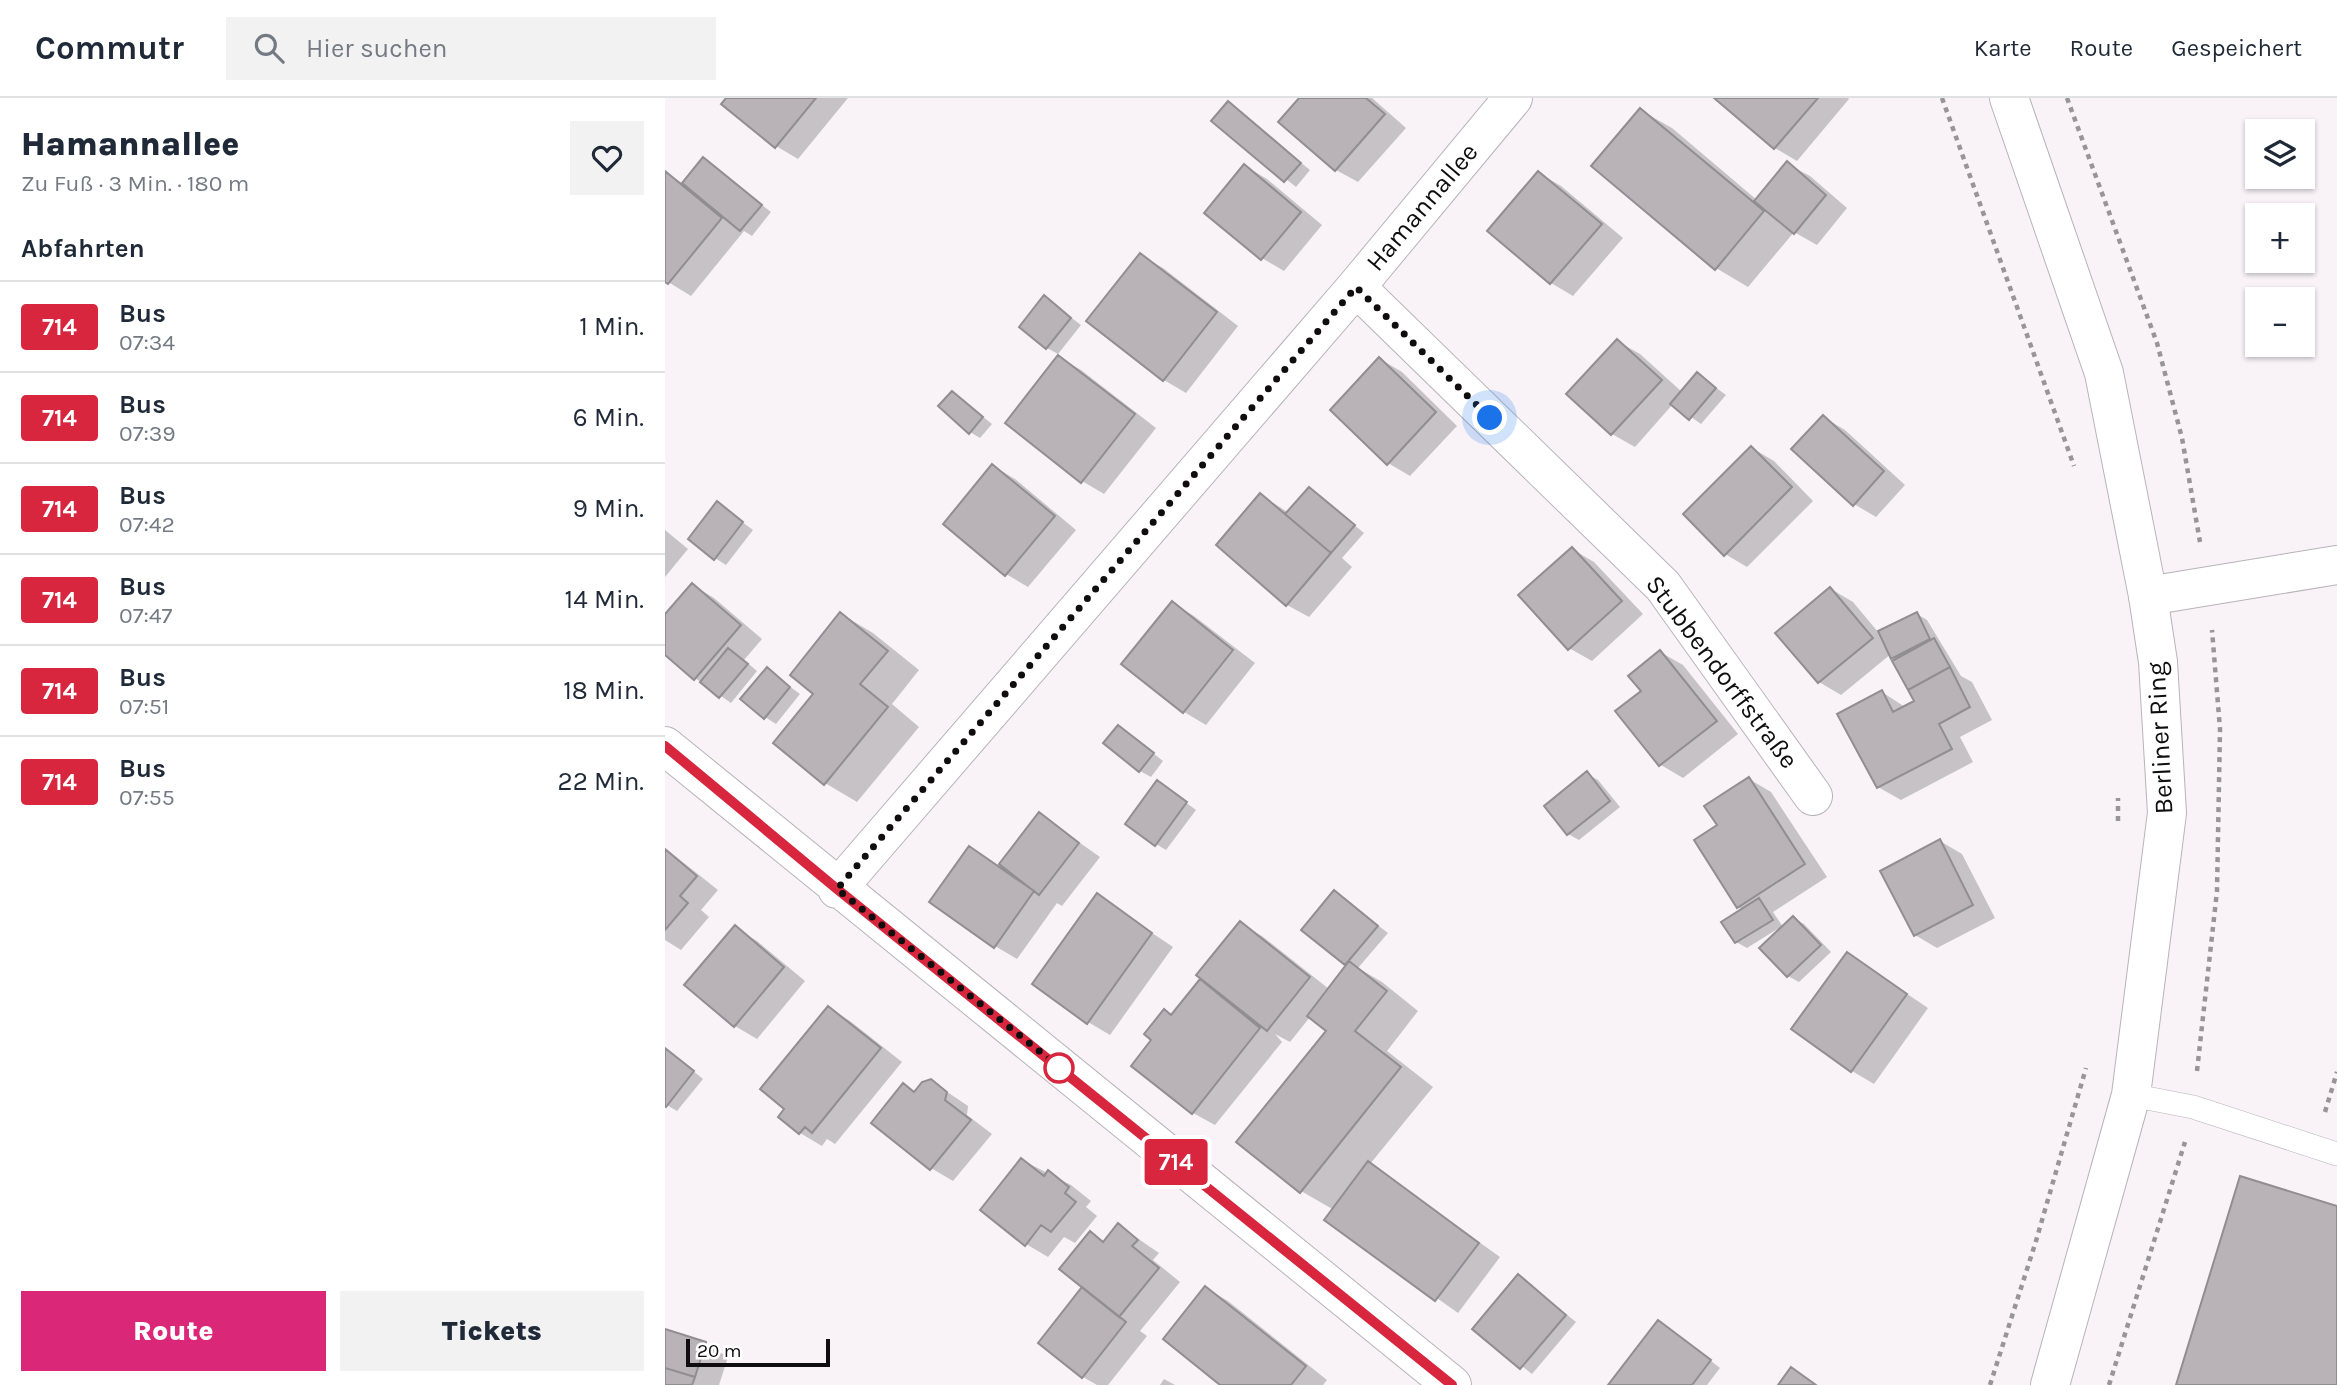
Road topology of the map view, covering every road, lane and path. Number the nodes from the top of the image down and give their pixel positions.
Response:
1 (1513, 98) edge
2 (1942, 98) edge
3 (2009, 98) edge
4 (2067, 98) edge
5 (1356, 287) junction
6 (2078, 475) dead end
7 (2200, 547) dead end
8 (2337, 565) edge
9 (2148, 596) junction
10 (665, 746) edge
11 (1813, 796) dead end
12 (2118, 797) dead end
13 (2118, 824) dead end
14 (837, 889) junction
15 (2087, 1063) dead end
16 (2131, 1095) junction
17 (2337, 1154) edge
18 (1452, 1385) edge
19 (1990, 1385) edge
20 (2050, 1385) edge

1 - 5 street, Hamannallee
2 - 6 path
3 - 9 street, Berliner Ring
4 - 7 path
5 - 11 street, Stubbendorffstraße
5 - 14 street, Hamannallee
8 - 9 street
9 - 16 street, Berliner Ring
10 - 14 street
12 - 13 path
14 - 18 street
15 - 19 path
16 - 17 lane
16 - 20 street, Berliner Ring

